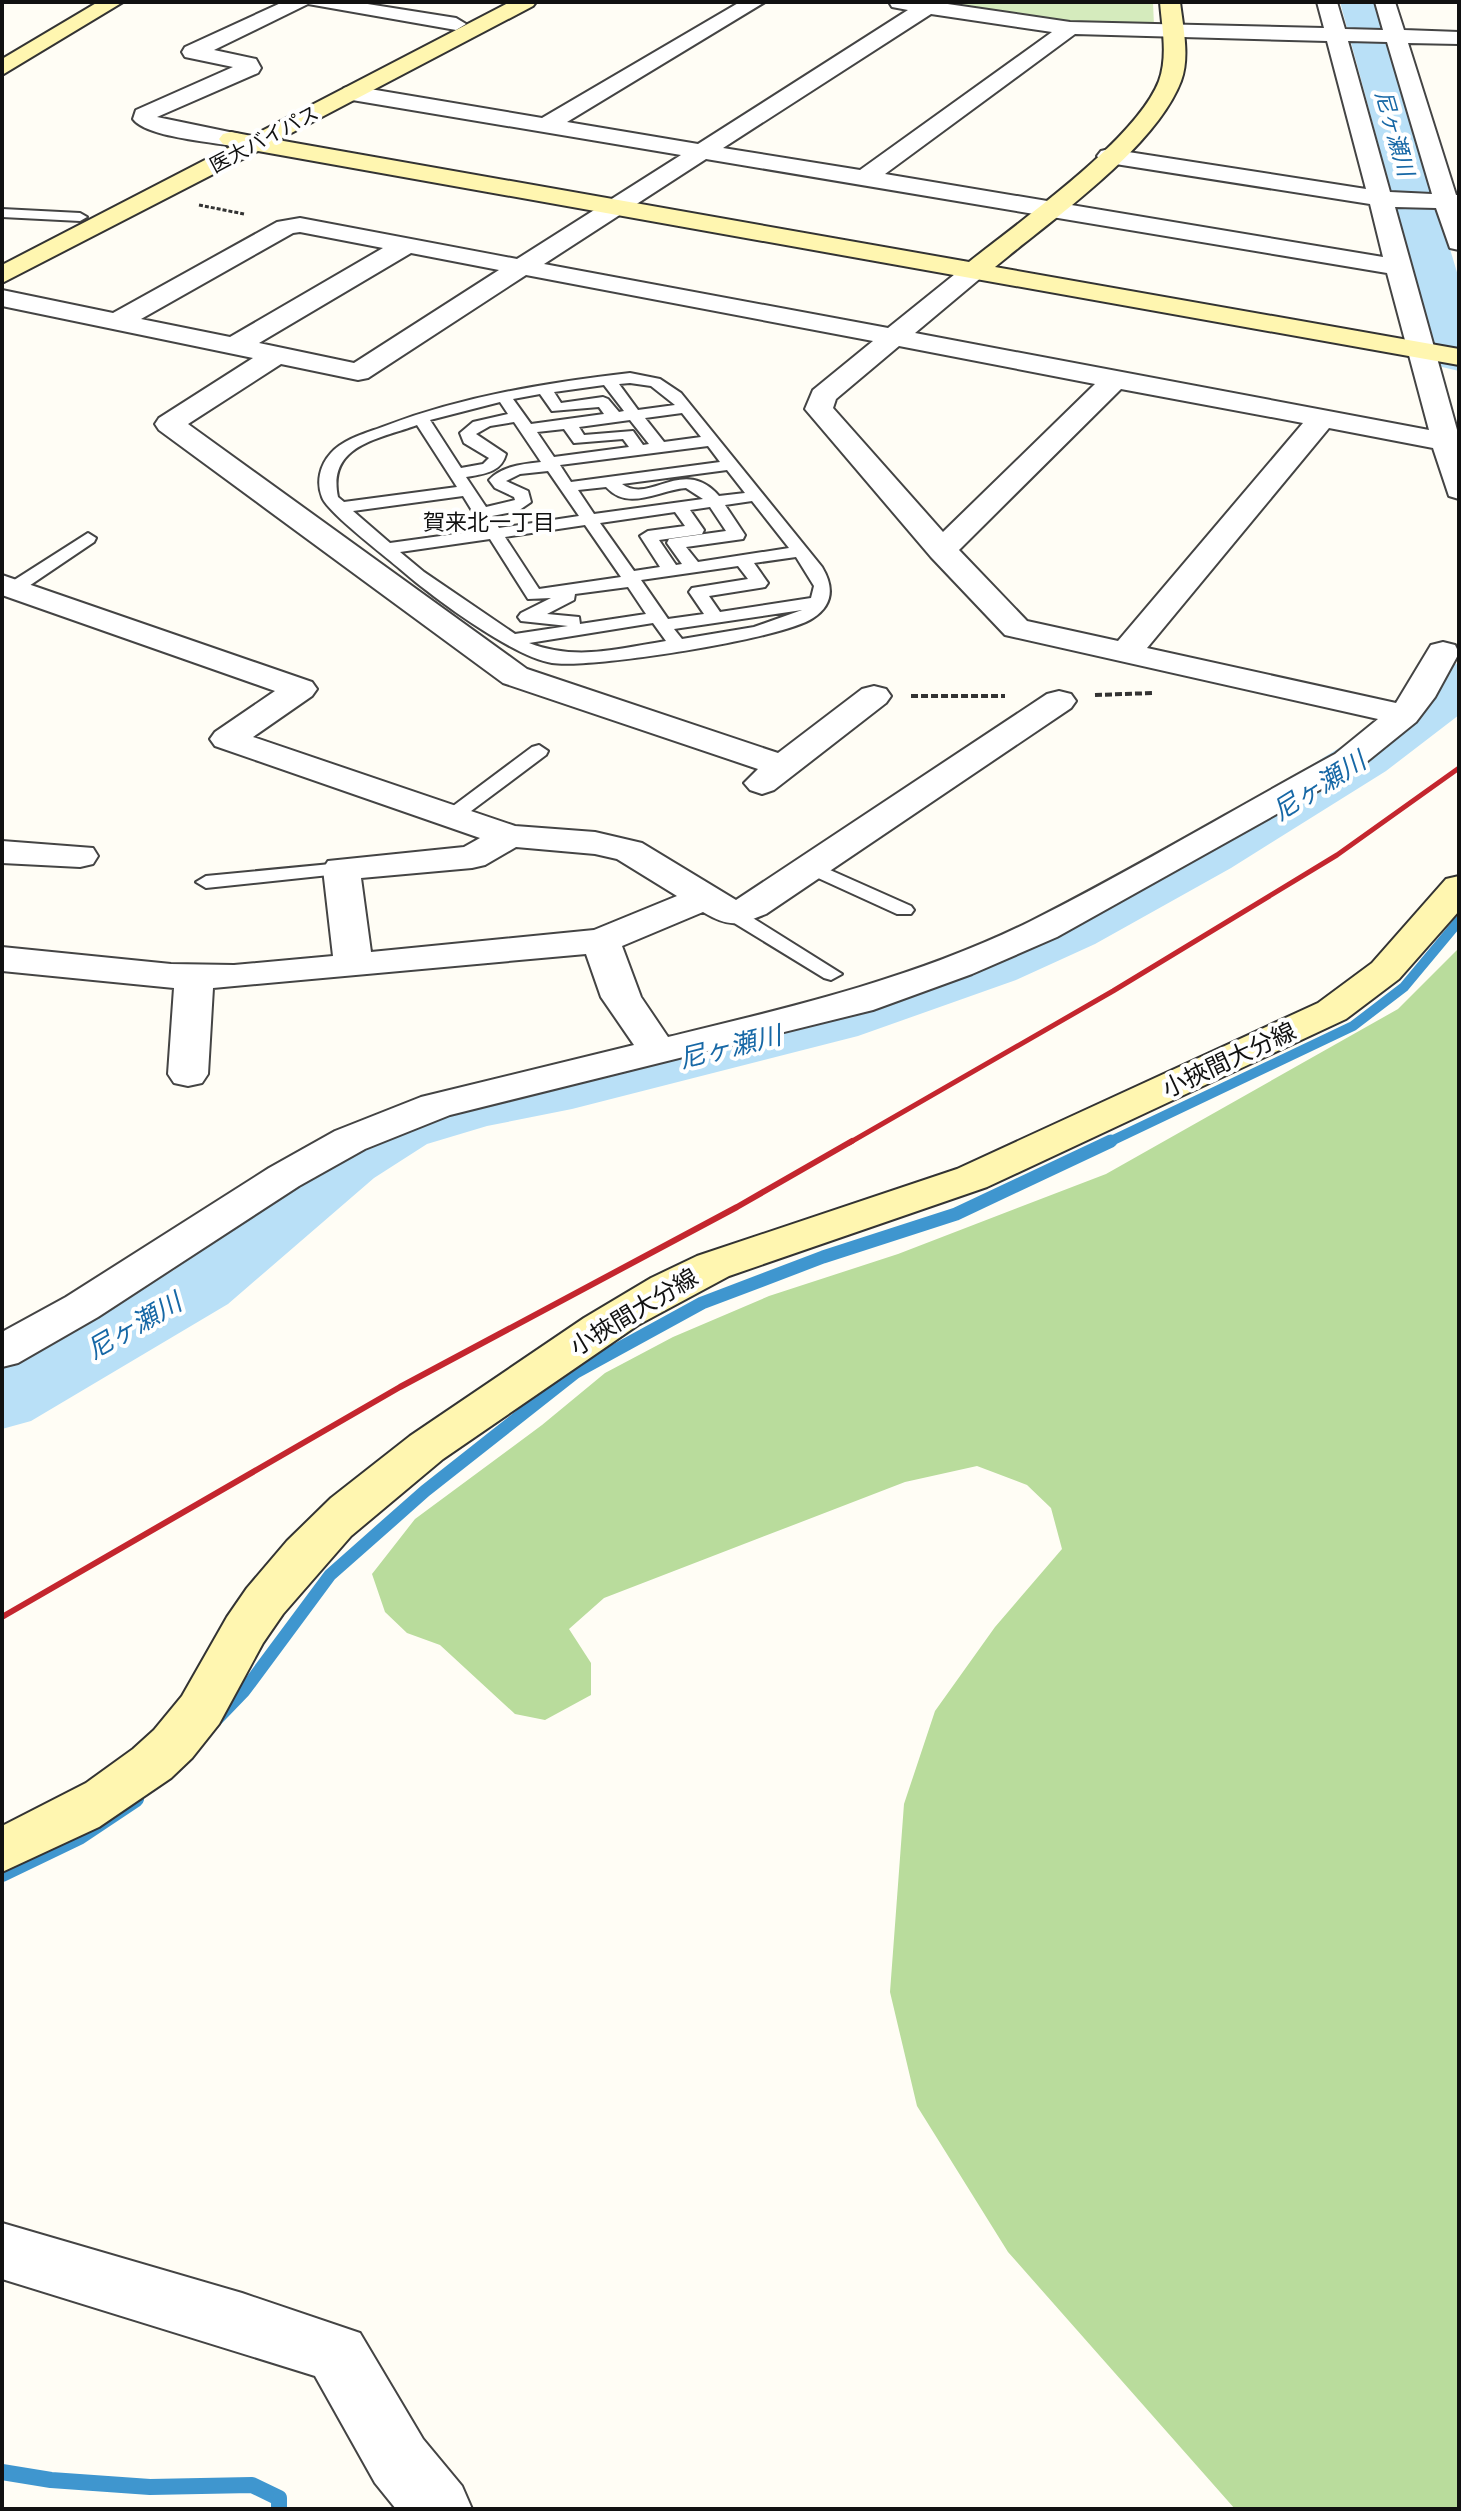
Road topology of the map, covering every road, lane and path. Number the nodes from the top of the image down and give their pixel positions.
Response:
1 (113, 2) edge
2 (299, 2) edge
3 (316, 2) edge
4 (498, 2) edge
5 (526, 2) edge
6 (755, 2) edge
7 (892, 2) edge
8 (1170, 2) edge
9 (1327, 2) edge
10 (1385, 2) edge
11 (927, 7) junction
12 (456, 24) junction
13 (1070, 28) junction
14 (1173, 30) junction
15 (1336, 35) junction
16 (1395, 36) junction
17 (1459, 38) edge
18 (2, 68) edge
19 (352, 93) junction
20 (544, 126) junction
21 (243, 141) junction
22 (701, 152) junction
23 (1109, 156) junction
24 (863, 179) junction
25 (1383, 199) junction
26 (1449, 201) edge
27 (196, 204) dead end
28 (615, 207) junction
29 (1047, 209) junction
30 (2, 213) edge
31 (80, 217) junction
32 (300, 225) junction
33 (1459, 243) edge
34 (407, 245) junction
35 (2, 257) edge
36 (521, 267) junction
37 (1400, 267) junction
38 (974, 271) junction
39 (2, 275) edge
40 (2, 298) edge
41 (116, 322) junction
42 (892, 337) junction
43 (235, 346) junction
44 (1438, 353) edge
45 (277, 355) junction
46 (608, 380) junction
47 (1114, 380) junction
48 (544, 389) junction
49 (503, 395) junction
50 (685, 408) junction
51 (634, 415) junction
52 (420, 417) junction
53 (615, 418) junction
54 (1322, 419) junction
55 (523, 423) junction
56 (569, 424) junction
57 (710, 441) junction
58 (1446, 442) junction
59 (659, 447) junction
60 (639, 450) junction
61 (593, 456) junction
62 (551, 464) junction
63 (730, 465) junction
64 (690, 470) junction
65 (456, 474) junction
66 (610, 481) junction
67 (567, 487) junction
68 (1459, 490) edge
69 (467, 491) junction
70 (756, 496) junction
71 (713, 502) junction
72 (679, 507) junction
73 (338, 508) junction
74 (481, 513) junction
75 (592, 519) junction
76 (494, 533) junction
77 (88, 538) dead end
78 (384, 549) junction
79 (942, 550) junction
80 (801, 551) junction
81 (743, 560) junction
82 (693, 567) junction
83 (671, 571) junction
84 (631, 579) junction
85 (8, 586) edge
86 (819, 602) junction
87 (602, 605) junction
88 (715, 617) junction
89 (661, 621) junction
90 (511, 640) junction
91 (677, 645) junction
92 (1452, 646) edge
93 (1126, 652) junction
94 (874, 696) dead end
95 (1059, 701) dead end
96 (1404, 715) junction
97 (539, 751) dead end
98 (452, 816) junction
99 (510, 836) junction
100 (2, 852) edge
101 (80, 856) dead end
102 (812, 868) junction
103 (341, 869) junction
104 (206, 882) dead end
105 (1459, 887) edge
106 (720, 906) junction
107 (904, 910) dead end
108 (601, 941) junction
109 (2, 959) edge
110 (353, 965) junction
111 (831, 974) dead end
112 (194, 977) junction
113 (659, 1053) junction
114 (188, 1074) dead end
115 (2, 1352) edge
116 (2, 1850) edge
117 (2, 2251) edge
118 (438, 2509) edge

1 - 18 main road
2 - 21 street
3 - 12 street
4 - 12 main road, 医大バイパス
5 - 19 main road, 医大バイパス
6 - 20 street
7 - 11 street
8 - 14 main road
9 - 15 street
10 - 16 street
11 - 13 street
11 - 22 street
12 - 21 main road, 医大バイパス
13 - 14 street
13 - 24 street
14 - 15 street
14 - 23 main road
15 - 16 street
15 - 25 street
16 - 17 street
16 - 26 street
19 - 20 street
19 - 21 main road, 医大バイパス
20 - 22 street
21 - 28 main road
21 - 31 main road, 医大バイパス
21 - 39 main road, 医大バイパス
22 - 24 street
22 - 28 street
23 - 25 street
23 - 29 main road
24 - 29 street
25 - 26 street
25 - 37 street
26 - 33 street
27 - 32 path
28 - 36 street
28 - 38 main road
29 - 37 street
29 - 38 main road
30 - 31 lane
31 - 35 main road, 医大バイパス
32 - 34 street
32 - 41 street
34 - 36 street
34 - 43 street
36 - 42 street
36 - 45 street
37 - 44 street
38 - 42 street
38 - 44 main road
40 - 41 street
41 - 43 street
42 - 47 street
42 - 79 street
43 - 45 street
44 - 58 street
45 - 94 street
46 - 48 lane
46 - 50 lane
46 - 51 lane
47 - 54 street
47 - 79 street
48 - 49 lane
48 - 53 lane
49 - 52 lane
49 - 55 lane
50 - 51 lane
50 - 57 lane
51 - 53 lane
51 - 59 lane
52 - 65 lane
52 - 73 lane
53 - 56 lane
54 - 58 street
54 - 93 street
55 - 56 lane
55 - 62 lane
55 - 65 lane
56 - 60 lane
57 - 59 lane
57 - 63 lane
58 - 68 street
59 - 60 lane
60 - 61 lane
61 - 62 lane
61 - 64 lane
62 - 67 lane
62 - 74 lane
63 - 64 lane
63 - 70 lane
64 - 66 lane
65 - 69 lane
66 - 67 lane
66 - 71 lane
67 - 75 lane
69 - 73 lane
69 - 74 lane
70 - 71 lane
70 - 80 lane
71 - 72 lane
71 - 82 lane
72 - 75 lane
72 - 83 lane
73 - 78 lane
74 - 76 lane
75 - 76 lane
75 - 84 lane
76 - 78 lane
76 - 87 lane
77 - 85 lane
78 - 90 lane
79 - 93 street
80 - 81 lane
80 - 86 lane
81 - 82 lane
81 - 88 lane
82 - 83 lane
83 - 84 lane
84 - 87 lane
84 - 89 lane
85 - 98 street
86 - 88 lane
86 - 91 lane
87 - 89 lane
87 - 90 lane
88 - 89 lane
89 - 91 lane
90 - 91 lane
92 - 96 street
93 - 96 street
95 - 102 street
96 - 113 street
97 - 98 lane
98 - 99 street
99 - 103 street
99 - 106 street
100 - 101 street
102 - 106 street
102 - 107 lane
103 - 104 lane
103 - 110 street
105 - 116 main road, 小挾間大分線
106 - 108 street
106 - 111 lane
108 - 110 street
108 - 113 street
109 - 112 street
110 - 112 street
112 - 114 street
113 - 115 street
117 - 118 street

